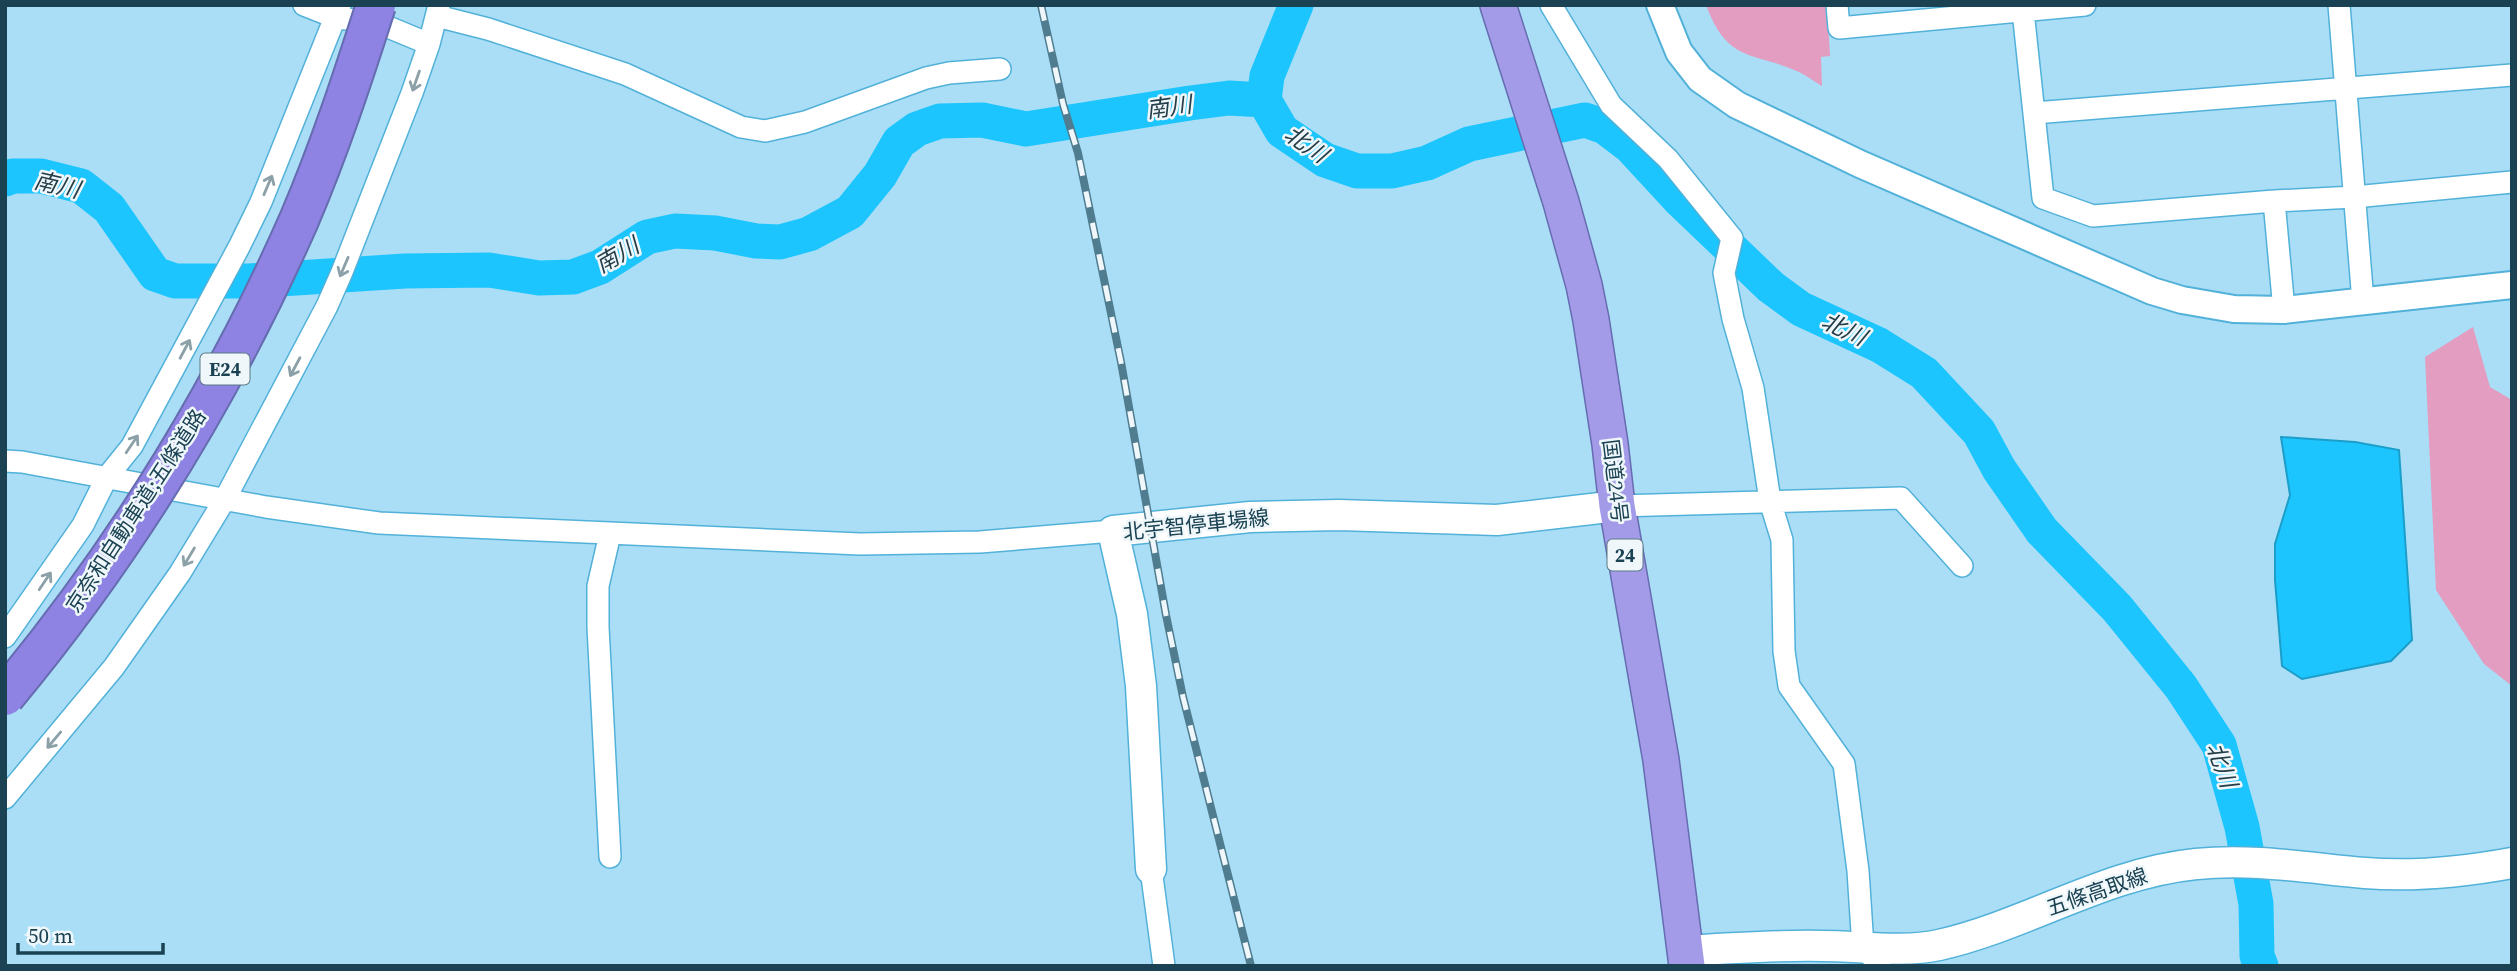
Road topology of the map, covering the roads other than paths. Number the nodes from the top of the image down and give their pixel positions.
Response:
1 (304, 5) edge
2 (376, 5) edge
3 (1498, 5) edge
4 (1551, 5) edge
5 (1660, 5) edge
6 (1837, 5) edge
7 (2085, 5) edge
8 (2339, 5) edge
9 (438, 10) edge
10 (339, 11) edge
11 (2023, 11) junction
12 (429, 44) junction
13 (1000, 69) dead end
14 (2512, 75) edge
15 (2345, 88) junction
16 (2034, 113) junction
17 (2512, 182) edge
18 (2354, 197) junction
19 (2274, 201) junction
20 (2512, 285) edge
21 (2363, 302) junction
22 (2284, 310) junction
23 (5, 461) edge
24 (107, 477) junction
25 (225, 499) junction
26 (1770, 501) junction
27 (1617, 506) junction
28 (1113, 531) junction
29 (610, 534) junction
30 (1962, 566) dead end
31 (5, 636) edge
32 (5, 696) edge
33 (5, 798) edge
34 (610, 857) dead end
35 (2512, 863) edge
36 (1152, 870) joint
37 (1872, 956) edge
38 (1686, 958) edge
39 (1164, 966) edge

1 - 10 street
2 - 32 highway, 京奈和自動車道;五條道路 / E24, bridge
3 - 27 highway, 国道24号 / 24
4 - 26 street
5 - 22 street
6 - 11 street
7 - 11 street
8 - 15 street
9 - 12 street
9 - 13 street
10 - 12 street
24 -> 10 street
11 - 16 street
12 -> 25 street
14 - 15 street
15 - 16 street
15 - 18 street
16 - 19 street
17 - 18 street
18 - 19 street
18 - 21 street
19 - 22 street
20 - 21 street
21 - 22 street
23 - 24 street
24 - 25 street
31 -> 24 street
25 - 29 street
25 -> 33 street
26 - 27 street
26 - 30 street
26 - 37 street
27 - 28 main road, 北宇智停車場線
27 - 38 highway, 国道24号 / 24
28 - 29 street
28 - 36 main road, 北宇智停車場線
29 - 34 street
35 - 37 main road, 五條高取線
36 - 39 street
37 - 38 main road, 五條高取線

